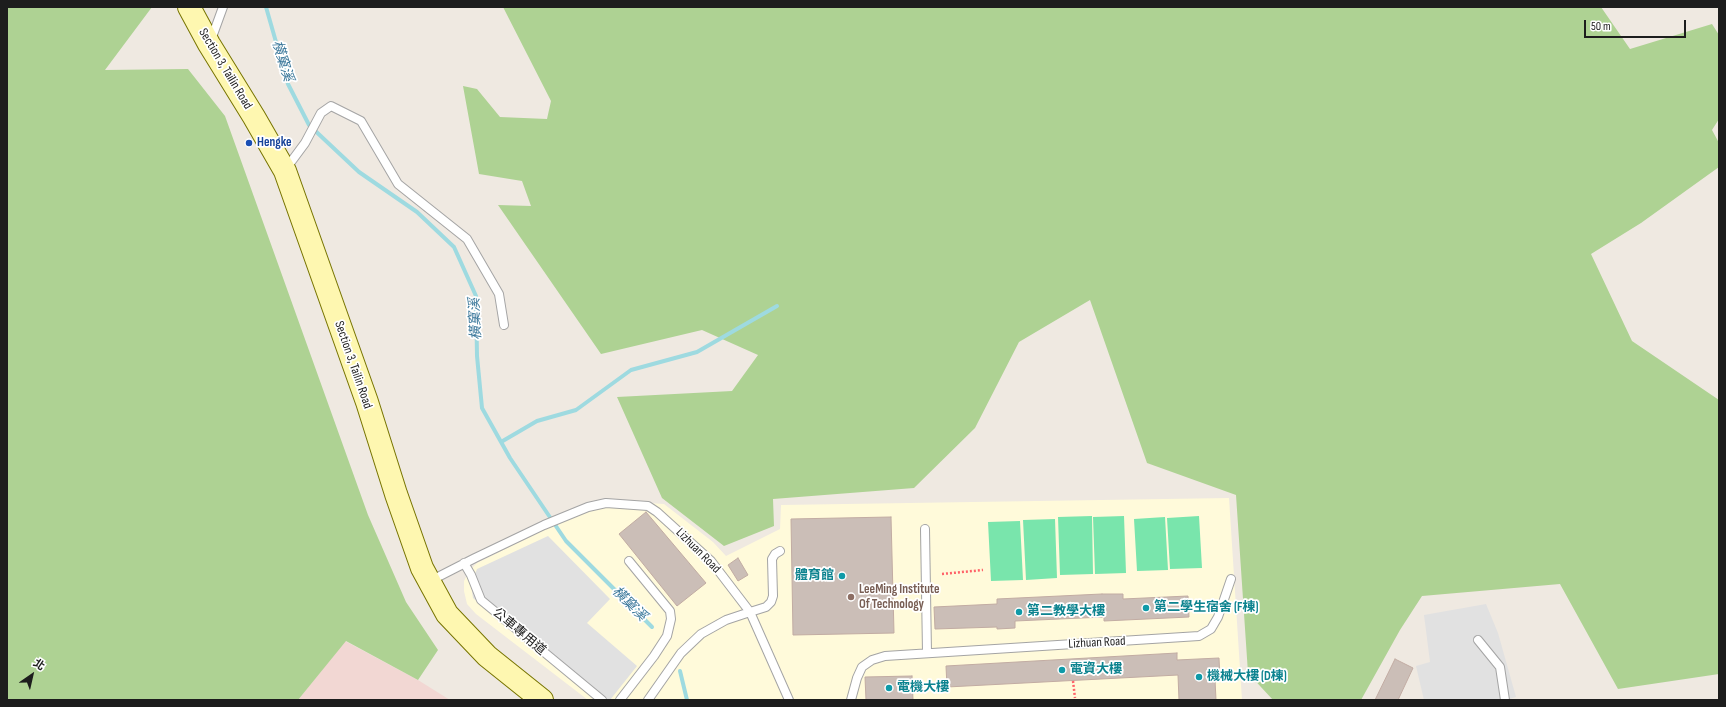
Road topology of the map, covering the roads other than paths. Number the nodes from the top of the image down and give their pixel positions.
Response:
1 (188, 7) edge
2 (223, 7) edge
3 (209, 44) junction
4 (285, 171) junction
5 (504, 325) dead end
6 (925, 529) dead end
7 (780, 551) dead end
8 (629, 561) dead end
9 (464, 563) junction
10 (1231, 579) dead end
11 (429, 581) junction
12 (750, 612) junction
13 (1478, 640) dead end
14 (927, 653) junction
15 (542, 700) edge
16 (602, 700) edge
17 (620, 700) edge
18 (648, 700) edge
19 (789, 700) edge
20 (851, 700) edge
21 (1505, 700) edge

1 - 3 main road, Section 3, Tailin Road
2 - 3 lane
3 - 4 main road, Section 3, Tailin Road
4 - 5 lane
4 - 11 main road, Section 3, Tailin Road
6 - 14 lane
7 - 12 lane
8 - 17 lane
9 - 11 lane
9 - 12 lane, Lizhuan Road
9 - 16 lane, 公車專用道
10 - 14 lane, Lizhuan Road
11 - 15 main road, Section 3, Tailin Road
12 - 18 lane
12 - 19 lane, Lizhuan Road
13 - 21 lane
14 - 20 lane, Lizhuan Road

